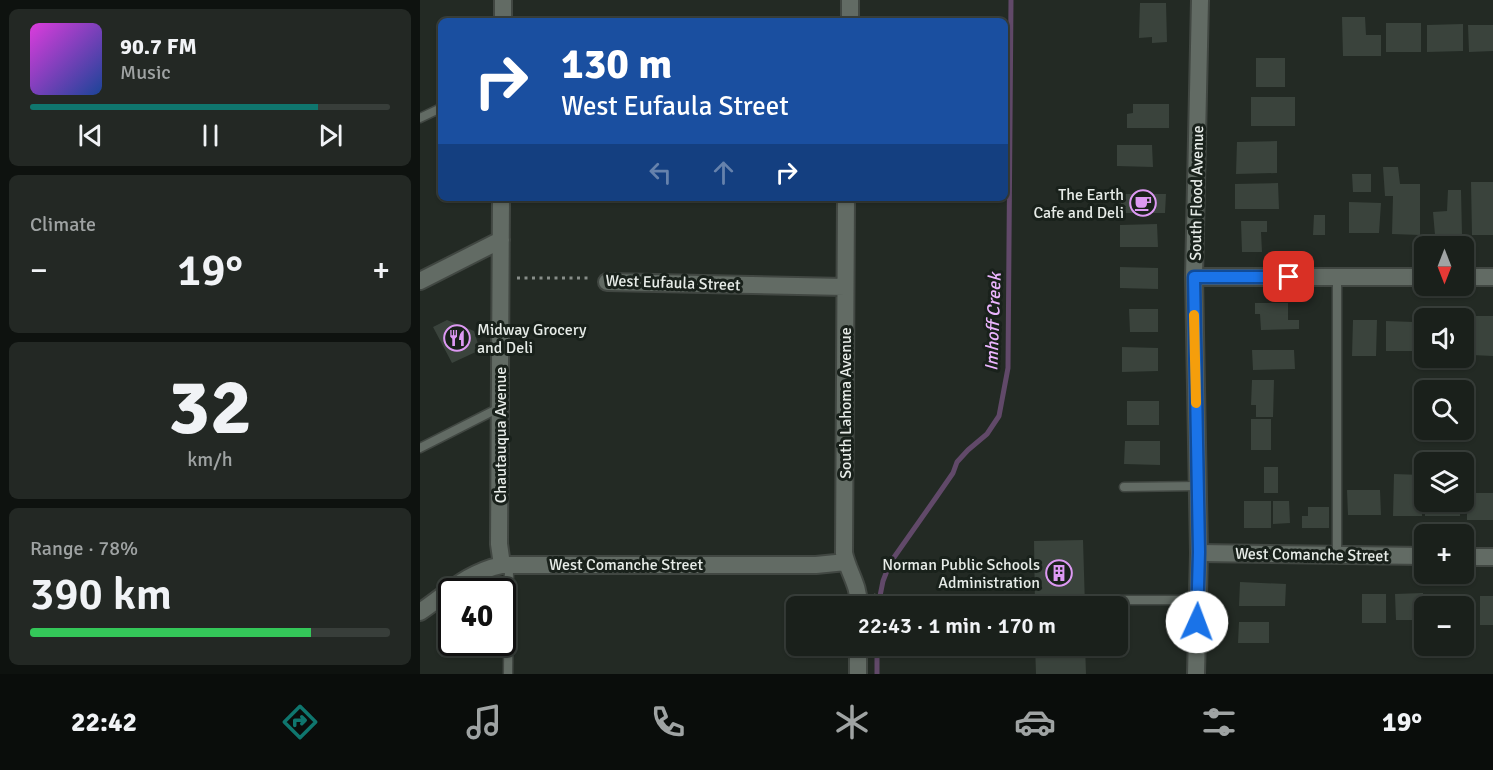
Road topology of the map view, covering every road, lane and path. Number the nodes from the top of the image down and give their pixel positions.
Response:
1 (503, 0) edge
2 (850, 0) edge
3 (1200, 0) edge
4 (503, 18) edge
5 (850, 18) edge
6 (438, 109) edge
7 (420, 118) edge
8 (501, 201) edge
9 (846, 201) edge
10 (501, 240) junction
11 (1194, 277) junction
12 (1337, 277) junction
13 (1414, 277) edge
14 (1474, 277) edge
15 (1493, 277) edge
16 (501, 278) junction
17 (420, 280) edge
18 (607, 282) joint
19 (845, 287) junction
20 (500, 407) junction
21 (420, 448) edge
22 (1198, 486) junction
23 (1124, 487) dead end
24 (1199, 552) junction
25 (1337, 555) junction
26 (1414, 556) edge
27 (1474, 557) edge
28 (1493, 557) edge
29 (846, 562) junction
30 (505, 564) junction
31 (858, 596) edge
32 (1128, 600) edge
33 (1197, 600) junction
34 (420, 612) edge
35 (858, 656) edge
36 (508, 674) edge
37 (858, 674) edge
38 (1196, 674) edge

1 - 4 street
2 - 5 street
3 - 11 street, South Flood Avenue
6 - 7 lane
8 - 10 street, Chautauqua Avenue
9 - 19 street, South Lahoma Avenue
10 - 16 street, Chautauqua Avenue
10 - 17 street
11 - 12 street
11 - 22 street, South Flood Avenue
12 - 13 street
12 - 25 lane
14 - 15 street
16 - 18 path, West Eufaula Street
16 - 20 street, Chautauqua Avenue
18 - 19 street, West Eufaula Street
19 - 29 street, South Lahoma Avenue
20 - 21 lane
20 - 30 street, Chautauqua Avenue
22 - 23 lane
22 - 24 street, South Flood Avenue
24 - 25 street, West Comanche Street
24 - 33 street, South Flood Avenue
25 - 26 street, West Comanche Street
27 - 28 street
29 - 30 street, West Comanche Street
29 - 31 street, South Lahoma Avenue
30 - 34 street, West Comanche Street
30 - 36 lane
32 - 33 lane
33 - 38 street, South Flood Avenue
35 - 37 street

